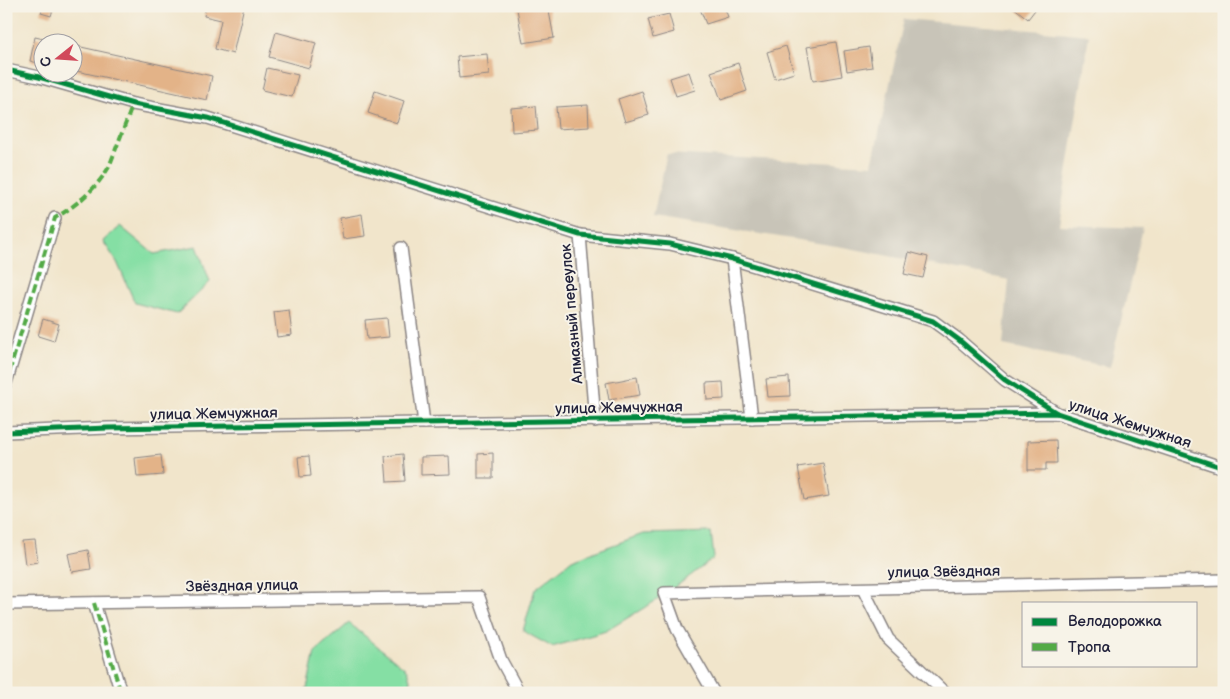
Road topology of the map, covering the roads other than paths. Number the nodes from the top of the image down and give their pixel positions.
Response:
1 (6, 70) edge
2 (56, 218) dead end
3 (580, 235) junction
4 (401, 248) dead end
5 (732, 259) junction
6 (6, 383) edge
7 (1056, 413) junction
8 (752, 418) junction
9 (595, 421) junction
10 (424, 423) junction
11 (6, 432) edge
12 (1224, 468) edge
13 (1224, 580) edge
14 (863, 589) junction
15 (6, 604) edge
16 (94, 604) junction
17 (121, 693) edge
18 (519, 693) edge
19 (714, 693) edge
20 (945, 693) edge

1 - 3 street
2 - 6 street
3 - 5 street
3 - 9 street, Алмазный переулок
4 - 10 street
5 - 7 street
5 - 8 street
7 - 8 street, улица Жемчужная
7 - 12 street, улица Жемчужная
8 - 9 street, улица Жемчужная
9 - 10 street, улица Жемчужная
10 - 11 street, улица Жемчужная
13 - 14 street, улица Звёздная
14 - 19 street, улица Звёздная
14 - 20 street
15 - 16 street, Звёздная улица
16 - 17 street
16 - 18 street, Звёздная улица

